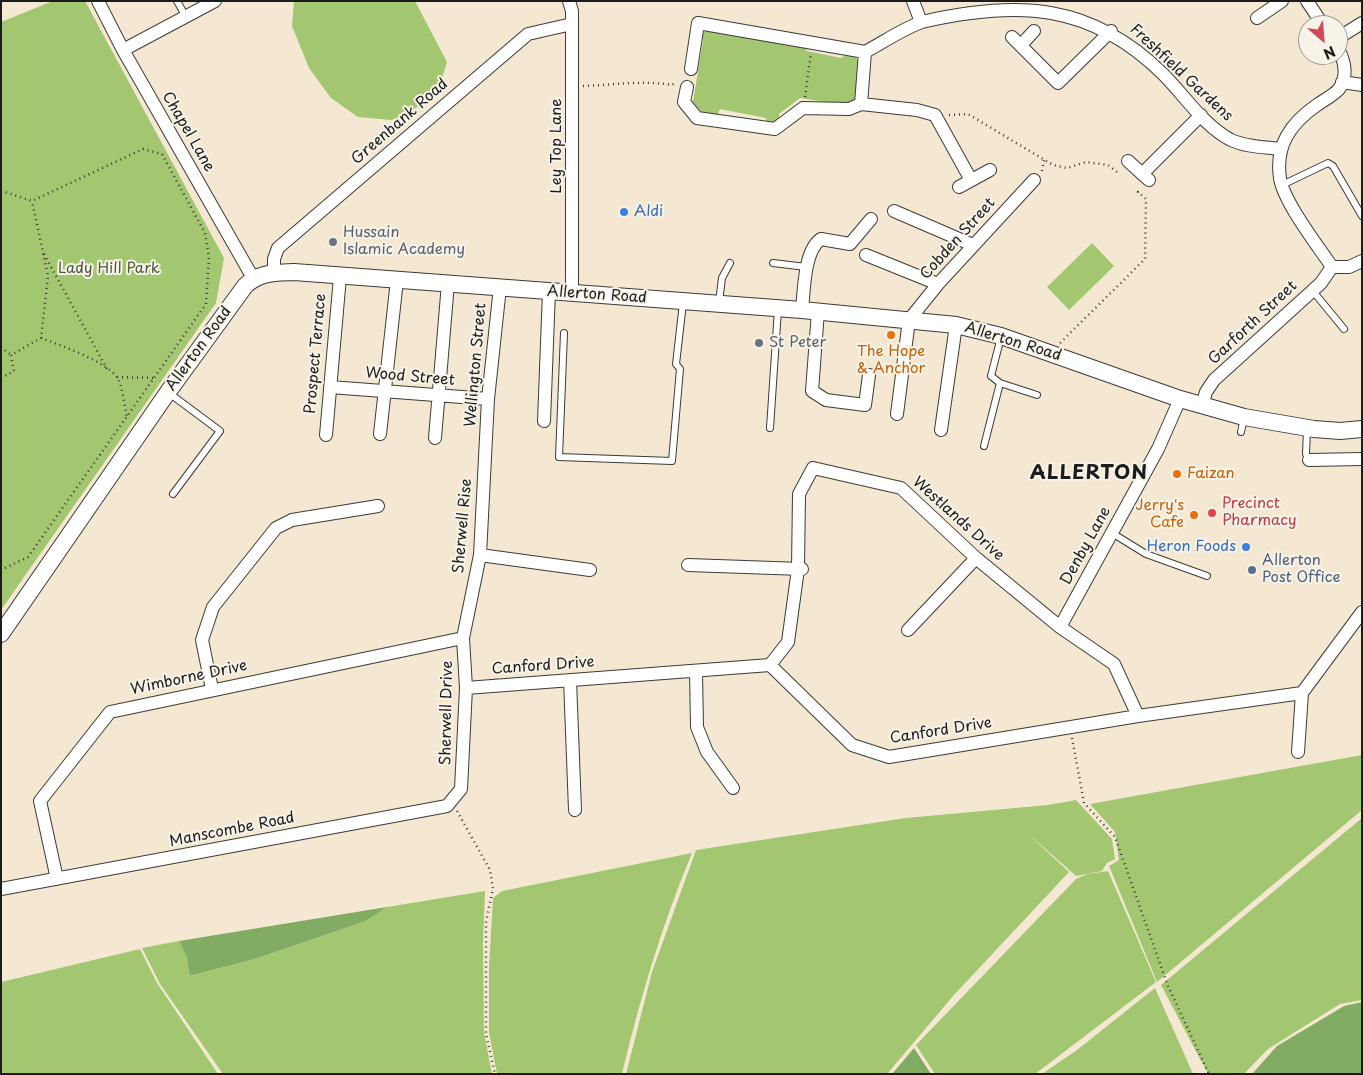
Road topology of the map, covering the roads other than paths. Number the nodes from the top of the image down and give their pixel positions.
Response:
1 (98, 1) edge
2 (177, 1) edge
3 (215, 1) edge
4 (569, 1) edge
5 (913, 1) edge
6 (1282, 1) edge
7 (1307, 1) edge
8 (1316, 15) edge
9 (186, 17) junction
10 (1257, 18) dead end
11 (921, 22) junction
12 (1362, 23) edge
13 (572, 24) junction
14 (1111, 30) junction
15 (1034, 31) dead end
16 (1348, 32) edge
17 (123, 50) junction
18 (865, 52) junction
19 (1344, 65) edge
20 (691, 69) dead end
21 (1342, 82) junction
22 (682, 84) road end
23 (1362, 85) edge
24 (861, 104) junction
25 (1201, 115) junction
26 (1280, 149) junction
27 (1128, 161) road end
28 (990, 170) dead end
29 (971, 180) junction
30 (1034, 180) dead end
31 (1282, 185) junction
32 (959, 187) dead end
33 (894, 211) dead end
34 (1362, 216) edge
35 (870, 219) dead end
36 (973, 245) junction
37 (866, 255) dead end
38 (1362, 261) edge
39 (730, 263) dead end
40 (772, 263) dead end
41 (806, 267) junction
42 (1332, 267) junction
43 (274, 273) junction
44 (340, 276) junction
45 (253, 278) junction
46 (397, 280) junction
47 (448, 283) junction
48 (938, 284) junction
49 (500, 286) junction
50 (1312, 290) junction
51 (548, 291) junction
52 (572, 292) junction
53 (683, 302) junction
54 (719, 304) junction
55 (778, 308) junction
56 (810, 310) junction
57 (909, 320) junction
58 (956, 325) junction
59 (1344, 329) dead end
60 (564, 333) dead end
61 (1001, 336) junction
62 (869, 376) dead end
63 (1000, 383) junction
64 (330, 386) junction
65 (385, 391) junction
66 (168, 392) junction
67 (439, 395) junction
68 (1037, 395) dead end
69 (488, 399) junction
70 (1180, 399) junction
71 (1202, 406) junction
72 (897, 414) dead end
73 (544, 421) dead end
74 (770, 428) dead end
75 (1308, 428) junction
76 (1362, 429) edge
77 (941, 430) dead end
78 (380, 434) dead end
79 (326, 435) dead end
80 (435, 438) dead end
81 (984, 446) dead end
82 (486, 447) joint
83 (1362, 459) edge
84 (1309, 460) joint
85 (173, 494) dead end
86 (378, 506) dead end
87 (1112, 532) junction
88 (480, 555) junction
89 (976, 558) junction
90 (688, 566) dead end
91 (800, 569) junction
92 (590, 570) dead end
93 (1207, 576) dead end
94 (1362, 612) edge
95 (1060, 627) junction
96 (908, 630) dead end
97 (1, 634) edge
98 (463, 638) junction
99 (770, 665) junction
100 (696, 672) junction
101 (570, 680) junction
102 (466, 688) junction
103 (212, 690) junction
104 (1302, 693) junction
105 (1138, 716) junction
106 (1298, 752) dead end
107 (732, 788) dead end
108 (461, 789) joint
109 (575, 810) dead end
110 (57, 879) junction
111 (1, 889) edge

1 - 17 street, Chapel Lane
2 - 9 lane
3 - 9 street
4 - 13 street, Ley Top Lane
5 - 11 street
6 - 10 street
7 - 8 street
9 - 17 street
11 - 14 street, Freshfield Gardens
11 - 18 street, Freshfield Gardens
12 - 16 street
13 - 43 street, Greenbank Road
13 - 52 street, Ley Top Lane
14 - 15 street
14 - 25 street, Freshfield Gardens
17 - 45 street, Chapel Lane
18 - 20 street
18 - 24 street
19 - 21 street
21 - 23 street
21 - 26 street
22 - 24 street
24 - 29 street
25 - 26 street, Freshfield Gardens
25 - 27 street
26 - 31 street
28 - 29 street
29 - 32 street
30 - 36 street, Cobden Street
31 - 34 lane
31 - 42 street
33 - 36 street
35 - 41 street
36 - 48 street, Cobden Street
37 - 48 street
38 - 42 street
39 - 54 lane
40 - 41 lane
41 - 56 street
42 - 50 street, Garforth Street
43 - 44 street, Allerton Road
43 - 45 street, Allerton Road
44 - 46 street, Allerton Road
44 - 64 street, Prospect Terrace
45 - 66 street, Allerton Road
46 - 47 street, Allerton Road
46 - 65 street
47 - 49 street, Allerton Road
47 - 67 street
48 - 57 street, Cobden Street
49 - 51 street, Allerton Road
49 - 69 street, Wellington Street
50 - 59 lane
50 - 71 street, Garforth Street
51 - 52 street, Allerton Road
51 - 73 street
52 - 53 street, Allerton Road
53 - 54 street, Allerton Road
53 - 60 lane
54 - 55 street, Allerton Road
55 - 56 street, Allerton Road
55 - 74 lane
56 - 57 street, Allerton Road
56 - 62 street
57 - 58 street, Allerton Road
57 - 72 street
58 - 61 street, Allerton Road
58 - 77 street
61 - 63 lane
61 - 70 street, Allerton Road
63 - 68 lane
63 - 81 lane
64 - 65 street, Wood Street
64 - 79 street, Prospect Terrace
65 - 67 street, Wood Street
65 - 78 street
66 - 85 lane
66 - 97 street, Allerton Road
67 - 69 street, Wood Street
67 - 80 street
69 - 82 street, Wellington Street
70 - 71 street, Allerton Road
70 - 87 street, Denby Lane
71 - 75 street, Allerton Road
75 - 76 street, Allerton Road
75 - 84 lane
82 - 88 street, Sherwell Rise
83 - 84 street
86 - 103 street
87 - 93 lane
87 - 95 street, Denby Lane
88 - 92 street
88 - 98 street, Sherwell Rise
89 - 91 street, Westlands Drive
89 - 95 street, Westlands Drive
89 - 96 street
90 - 91 street
91 - 99 street, Westlands Drive
94 - 104 street
95 - 105 street, Westlands Drive
98 - 102 street, Sherwell Drive
98 - 103 street, Wimborne Drive
99 - 100 street, Canford Drive
99 - 105 street, Canford Drive
100 - 101 street, Canford Drive
100 - 107 street
101 - 102 street, Canford Drive
101 - 109 street
102 - 108 street, Sherwell Drive
103 - 110 street, Wimborne Drive
104 - 105 street, Canford Drive
104 - 106 street
108 - 110 street, Manscombe Road
110 - 111 street, Manscombe Road

